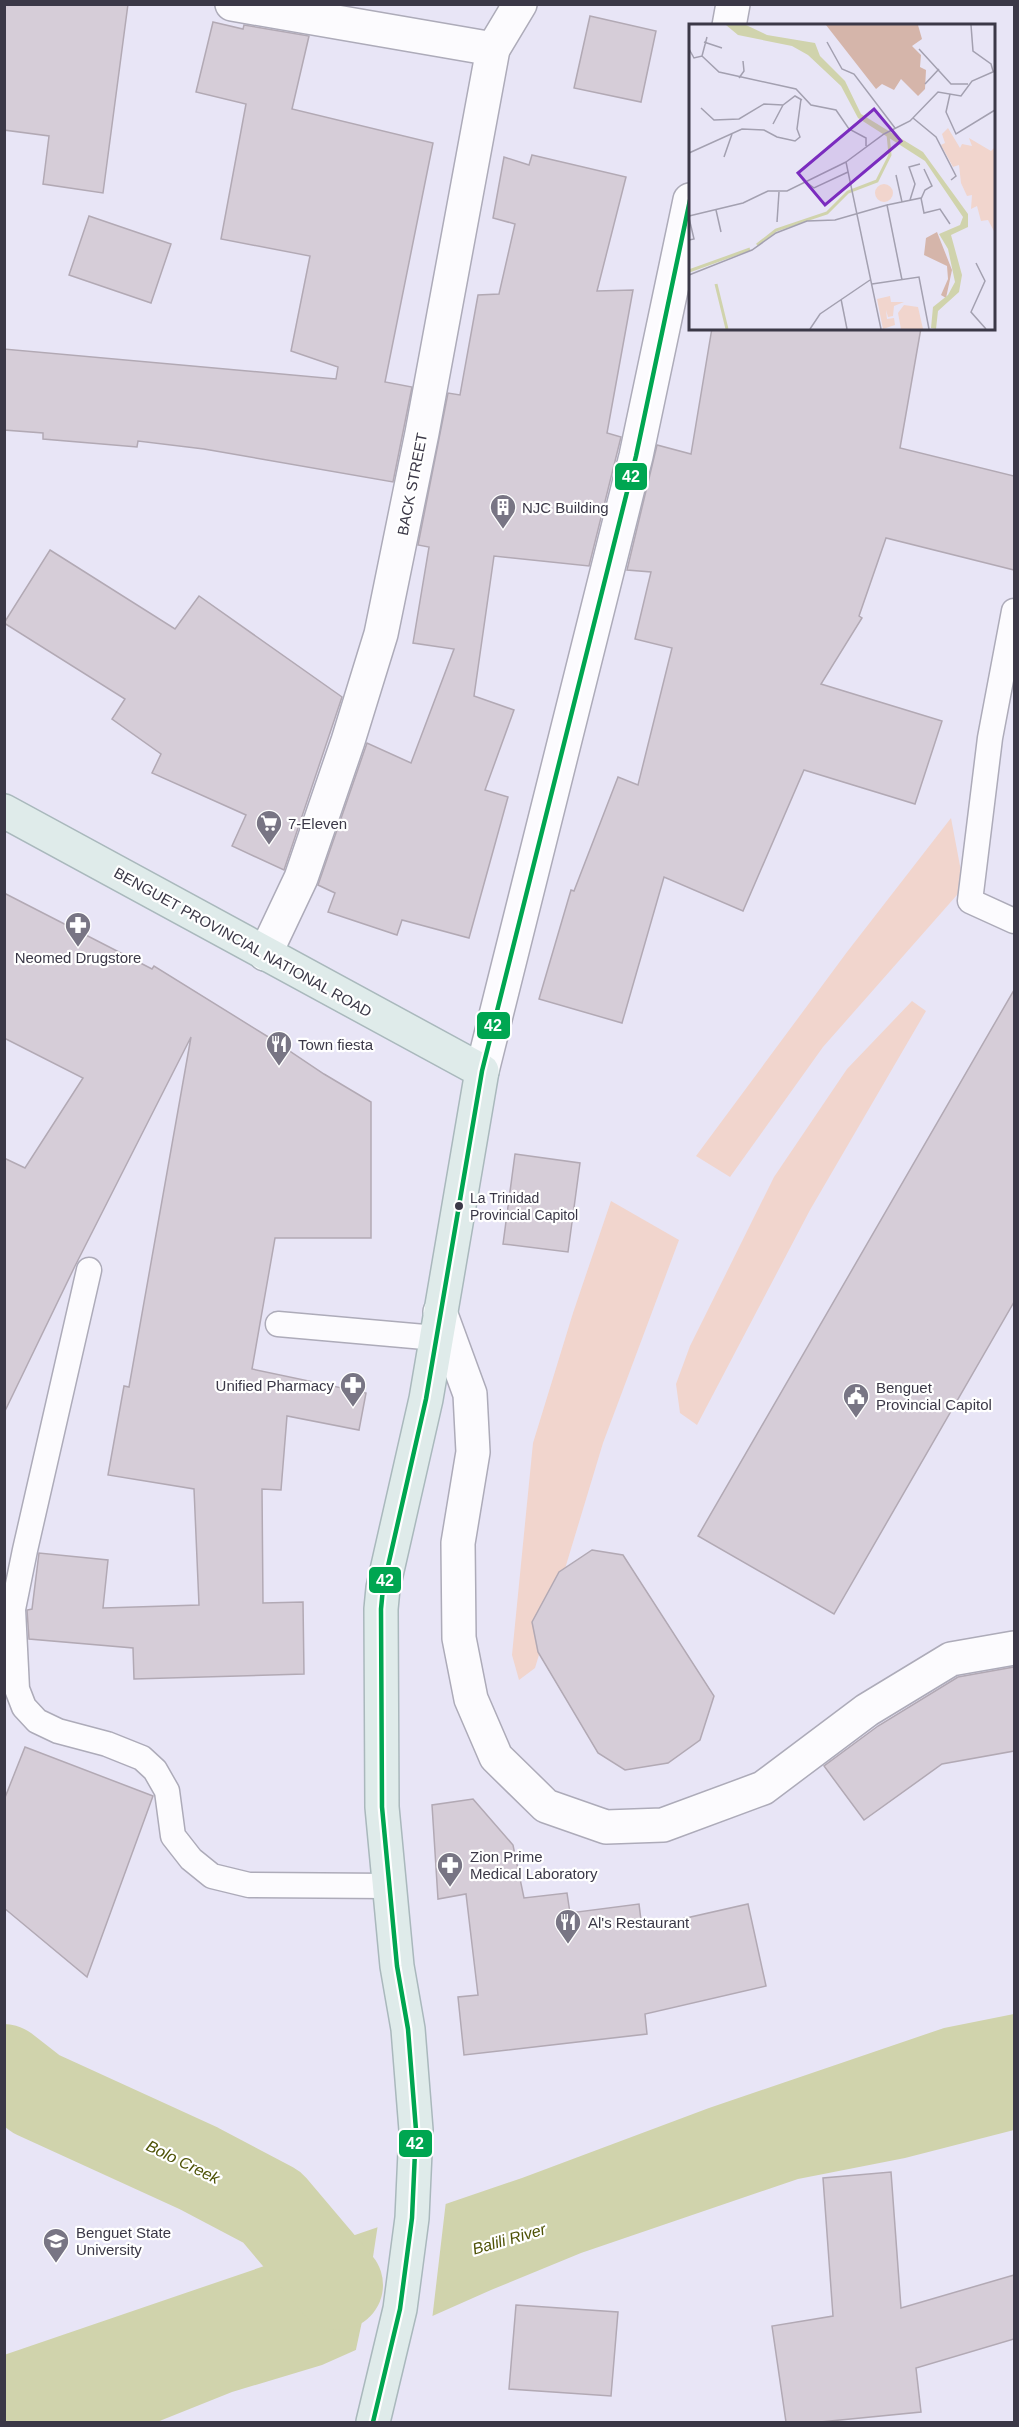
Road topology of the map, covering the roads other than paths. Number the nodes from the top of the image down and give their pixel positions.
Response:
1 (232, 4) edge
2 (520, 4) edge
3 (493, 49) junction
4 (689, 205) edge
5 (1014, 611) edge
6 (4, 811) edge
7 (1014, 921) edge
8 (265, 954) junction
9 (482, 1071) junction
10 (89, 1269) dead end
11 (278, 1324) dead end
12 (438, 1325) junction
13 (1014, 1648) edge
14 (389, 1886) junction
15 (377, 2410) edge

1 - 3 street
2 - 3 street, BACK STREET
3 - 8 street, BACK STREET
4 - 9 street
5 - 7 lane
6 - 8 highway, BENGUET PROVINCIAL NATIONAL ROAD
8 - 9 highway, BENGUET PROVINCIAL NATIONAL ROAD
9 - 12 highway
10 - 14 lane
11 - 12 lane
12 - 13 street
12 - 14 highway
14 - 15 highway

